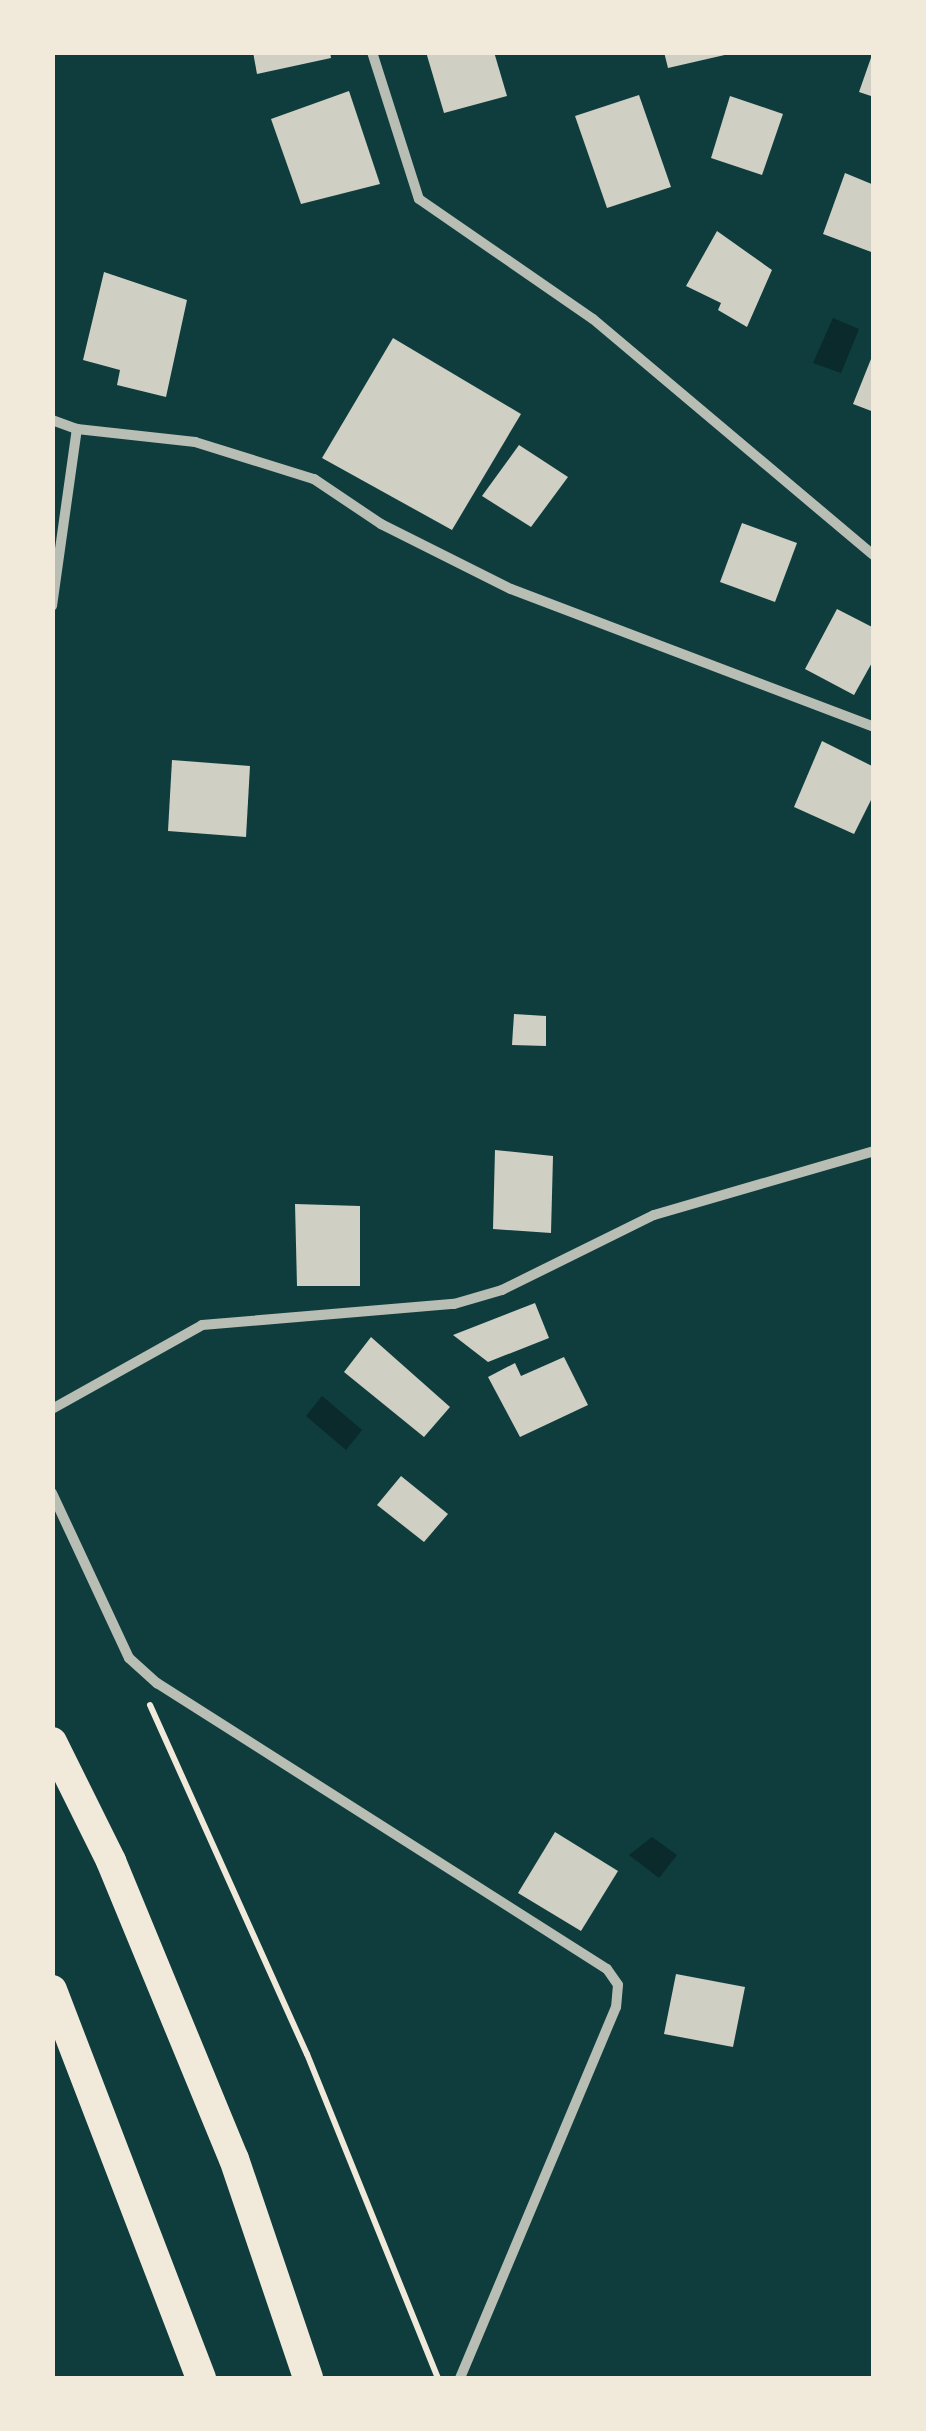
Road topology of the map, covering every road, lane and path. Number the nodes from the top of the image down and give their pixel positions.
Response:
1 (372, 52) edge
2 (52, 420) edge
3 (77, 429) junction
4 (874, 556) edge
5 (52, 606) edge
6 (874, 727) edge
7 (874, 1152) edge
8 (52, 1409) edge
9 (52, 1493) edge
10 (129, 1658) junction
11 (52, 1742) edge
12 (52, 1990) edge
13 (201, 2378) edge
14 (308, 2378) edge
15 (438, 2378) edge
16 (460, 2378) edge

1 - 4 street
2 - 3 street
3 - 5 street
3 - 6 street
7 - 8 street
9 - 10 street
10 - 15 path
10 - 16 street
11 - 14 highway
12 - 13 highway

